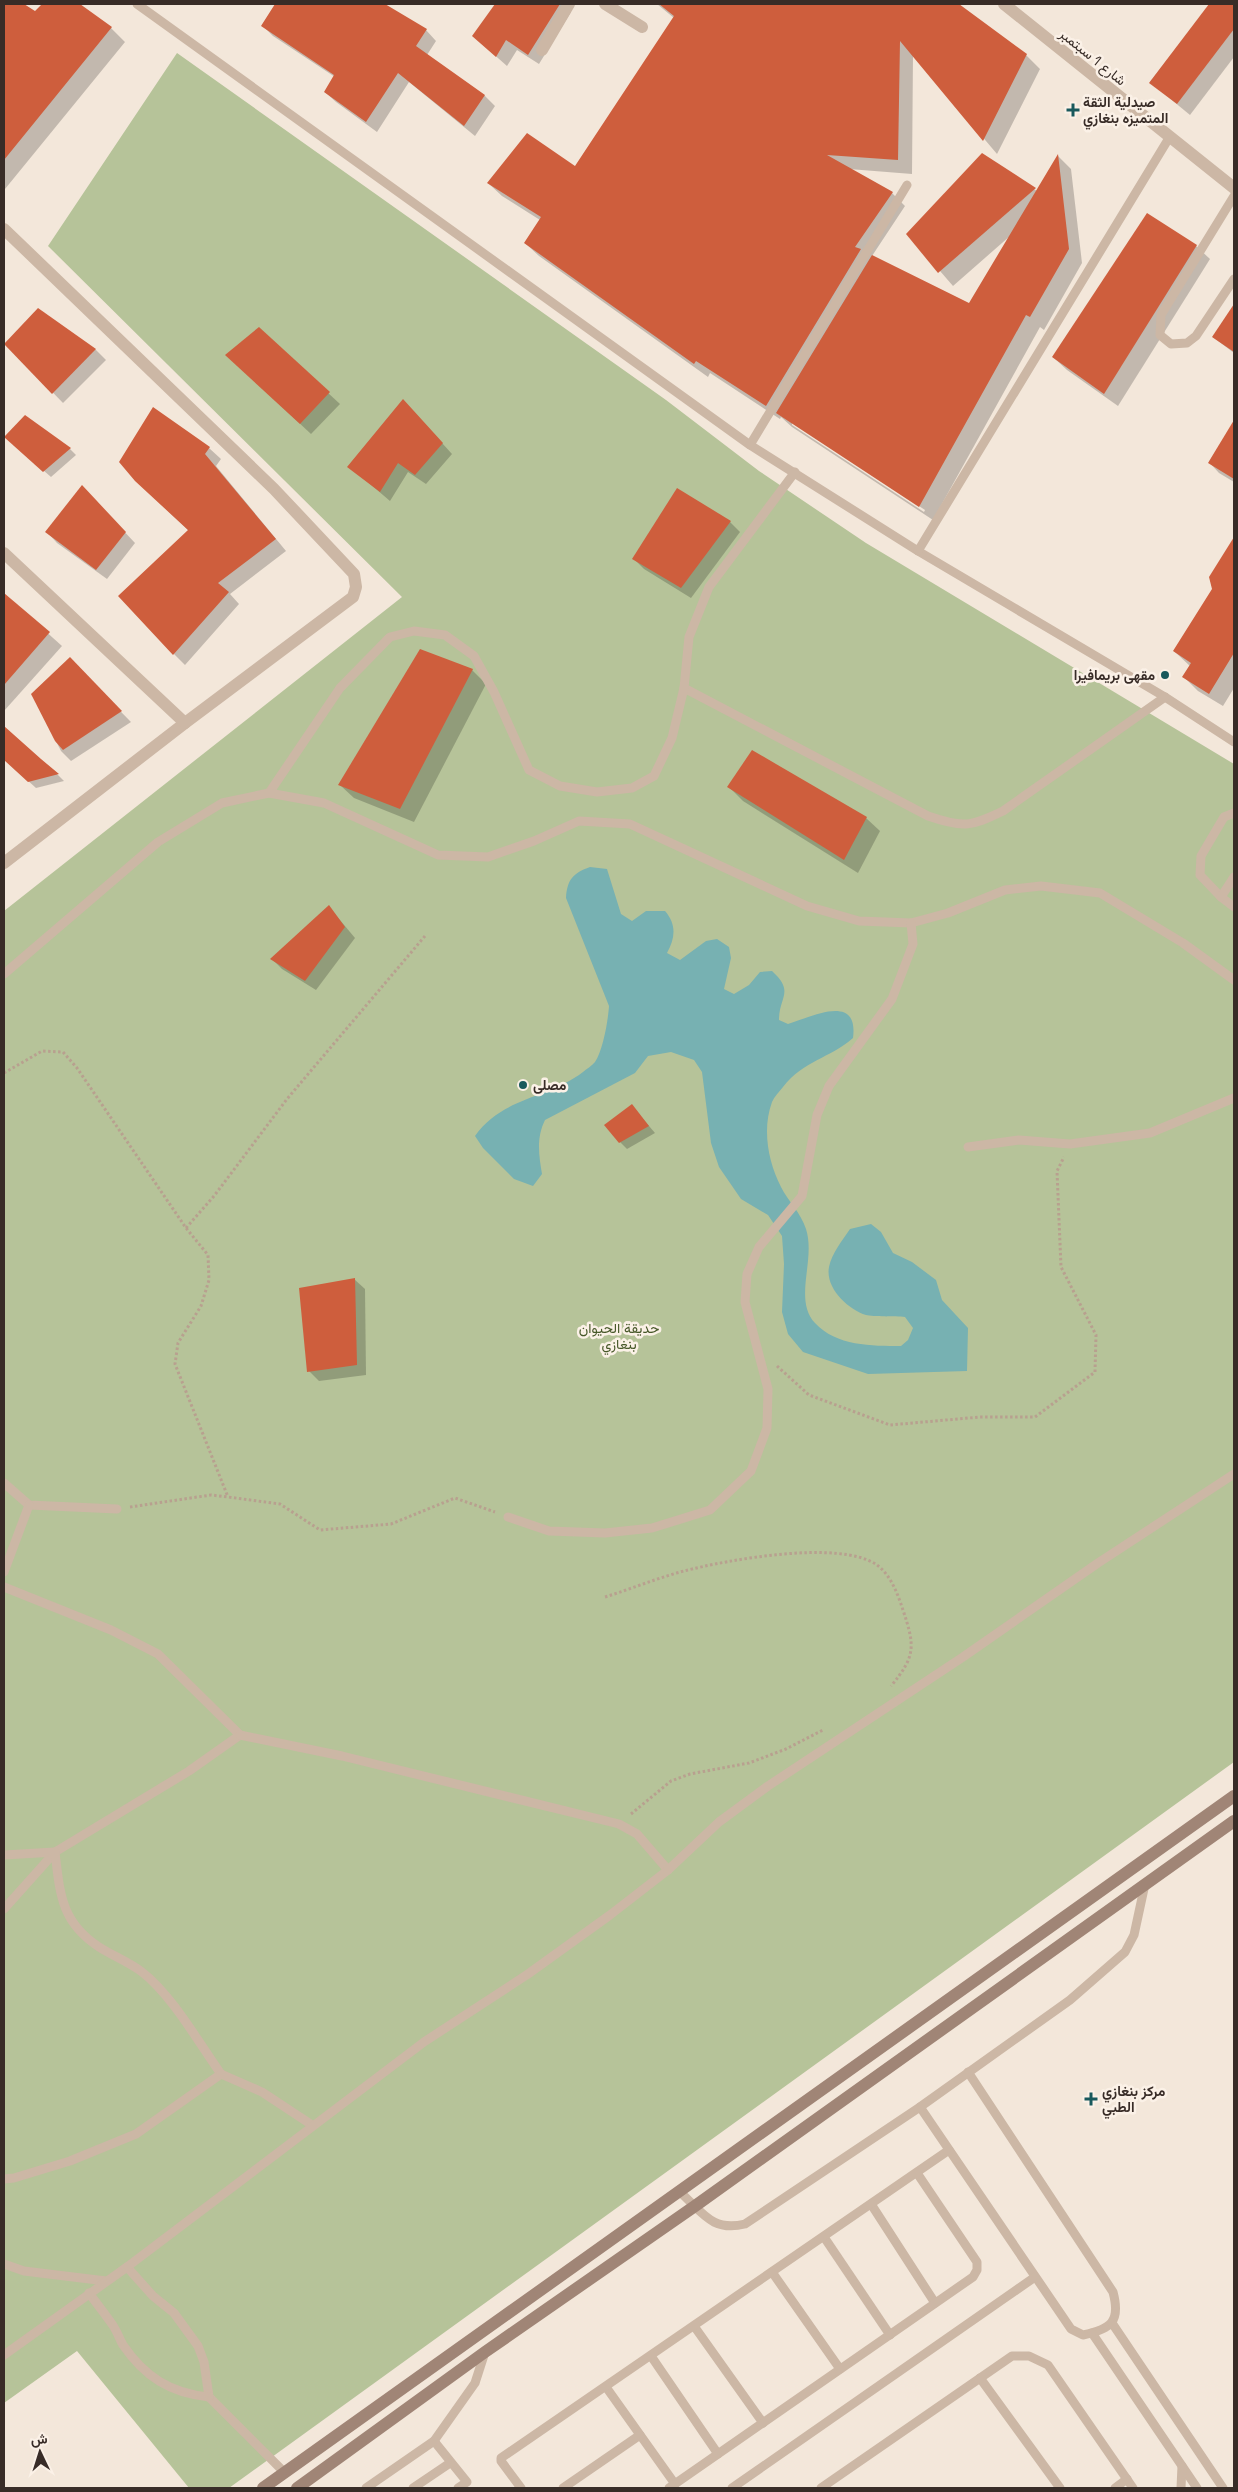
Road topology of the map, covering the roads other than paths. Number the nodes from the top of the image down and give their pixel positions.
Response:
1 (137, 4) edge
2 (569, 4) edge
3 (605, 4) edge
4 (1004, 4) edge
5 (642, 27) dead end
6 (542, 50) dead end
7 (1169, 138) junction
8 (907, 184) dead end
9 (1234, 188) edge
10 (1234, 196) edge
11 (4, 229) edge
12 (1234, 279) edge
13 (750, 445) junction
14 (795, 472) junction
15 (918, 551) junction
16 (4, 553) edge
17 (684, 688) junction
18 (1166, 697) junction
19 (185, 723) junction
20 (1234, 742) edge
21 (269, 793) junction
22 (1234, 813) edge
23 (4, 863) edge
24 (1234, 877) edge
25 (1220, 897) junction
26 (1234, 907) edge
27 (911, 924) junction
28 (4, 974) edge
29 (1234, 980) edge
30 (1234, 1098) edge
31 (968, 1147) dead end
32 (1234, 1474) edge
33 (4, 1483) edge
34 (29, 1505) junction
35 (117, 1509) road end
36 (508, 1517) road end
37 (4, 1572) edge
38 (4, 1587) edge
39 (240, 1735) junction
40 (1234, 1796) edge
41 (1234, 1821) edge
42 (55, 1852) junction
43 (4, 1855) edge
44 (668, 1870) junction
45 (1145, 1884) junction
46 (4, 1910) edge
47 (968, 2072) junction
48 (221, 2074) junction
49 (920, 2107) junction
50 (312, 2125) junction
51 (950, 2150) junction
52 (917, 2174) junction
53 (4, 2179) edge
54 (680, 2192) junction
55 (871, 2204) junction
56 (695, 2206) junction
57 (824, 2236) junction
58 (4, 2264) edge
59 (127, 2267) junction
60 (772, 2272) junction
61 (1035, 2277) junction
62 (106, 2281) junction
63 (89, 2294) junction
64 (935, 2303) junction
65 (1112, 2323) junction
66 (694, 2326) junction
67 (1092, 2333) junction
68 (890, 2335) junction
69 (485, 2352) junction
70 (4, 2355) edge
71 (651, 2356) junction
72 (840, 2369) junction
73 (980, 2378) junction
74 (606, 2387) junction
75 (208, 2397) junction
76 (763, 2423) junction
77 (640, 2435) junction
78 (434, 2441) junction
79 (718, 2454) junction
80 (450, 2463) junction
81 (1182, 2466) junction
82 (284, 2473) junction
83 (1127, 2479) junction
84 (672, 2486) edge
85 (263, 2488) edge
86 (296, 2488) edge
87 (366, 2488) edge
88 (413, 2488) edge
89 (458, 2488) edge
90 (521, 2488) edge
91 (563, 2488) edge
92 (732, 2488) edge
93 (821, 2488) edge
94 (1060, 2488) edge
95 (1115, 2488) edge
96 (1133, 2488) edge
97 (1181, 2488) edge
98 (1197, 2488) edge
99 (1223, 2488) edge

1 - 13 lane
2 - 6 street
3 - 5 street
4 - 7 street, شارع 1 سبتمبر
7 - 9 street, شارع 1 سبتمبر
7 - 15 lane
8 - 13 lane
10 - 12 lane
11 - 19 street
13 - 14 lane
14 - 15 lane
14 - 17 lane
15 - 18 lane
16 - 19 street
17 - 18 lane
17 - 21 lane
18 - 20 lane
19 - 23 street
21 - 27 lane
21 - 28 lane
22 - 25 lane
24 - 25 lane
25 - 26 lane
27 - 29 lane
27 - 36 lane
30 - 31 lane
32 - 44 lane
33 - 34 lane
34 - 35 lane
34 - 37 lane
38 - 39 lane
39 - 42 lane
39 - 44 lane
40 - 54 main road
41 - 45 main road
42 - 43 lane
42 - 46 lane
42 - 48 lane
44 - 50 lane
45 - 47 lane
45 - 56 main road
47 - 49 lane
47 - 65 lane
48 - 50 lane
48 - 53 lane
49 - 51 lane
49 - 56 lane
50 - 59 lane
51 - 52 lane
51 - 61 lane
52 - 55 lane
52 - 64 lane
54 - 56 lane
54 - 82 main road
55 - 57 lane
55 - 64 lane
56 - 69 main road
57 - 60 lane
57 - 68 lane
58 - 62 lane
59 - 62 lane
59 - 75 lane
60 - 66 lane
60 - 72 lane
61 - 67 lane
61 - 92 lane
62 - 63 lane
63 - 70 lane
63 - 75 lane
64 - 68 lane
65 - 67 lane
65 - 99 lane
66 - 71 lane
66 - 76 lane
67 - 81 lane
68 - 72 lane
69 - 78 lane
69 - 86 main road
71 - 74 lane
71 - 79 lane
72 - 76 lane
73 - 83 lane
73 - 93 lane
73 - 94 lane
74 - 77 lane
74 - 90 lane
75 - 82 lane
76 - 79 lane
77 - 84 lane
77 - 91 lane
78 - 80 lane
78 - 87 lane
79 - 84 lane
80 - 88 lane
80 - 89 lane
81 - 97 lane
81 - 98 lane
82 - 85 main road
83 - 95 lane
83 - 96 lane

